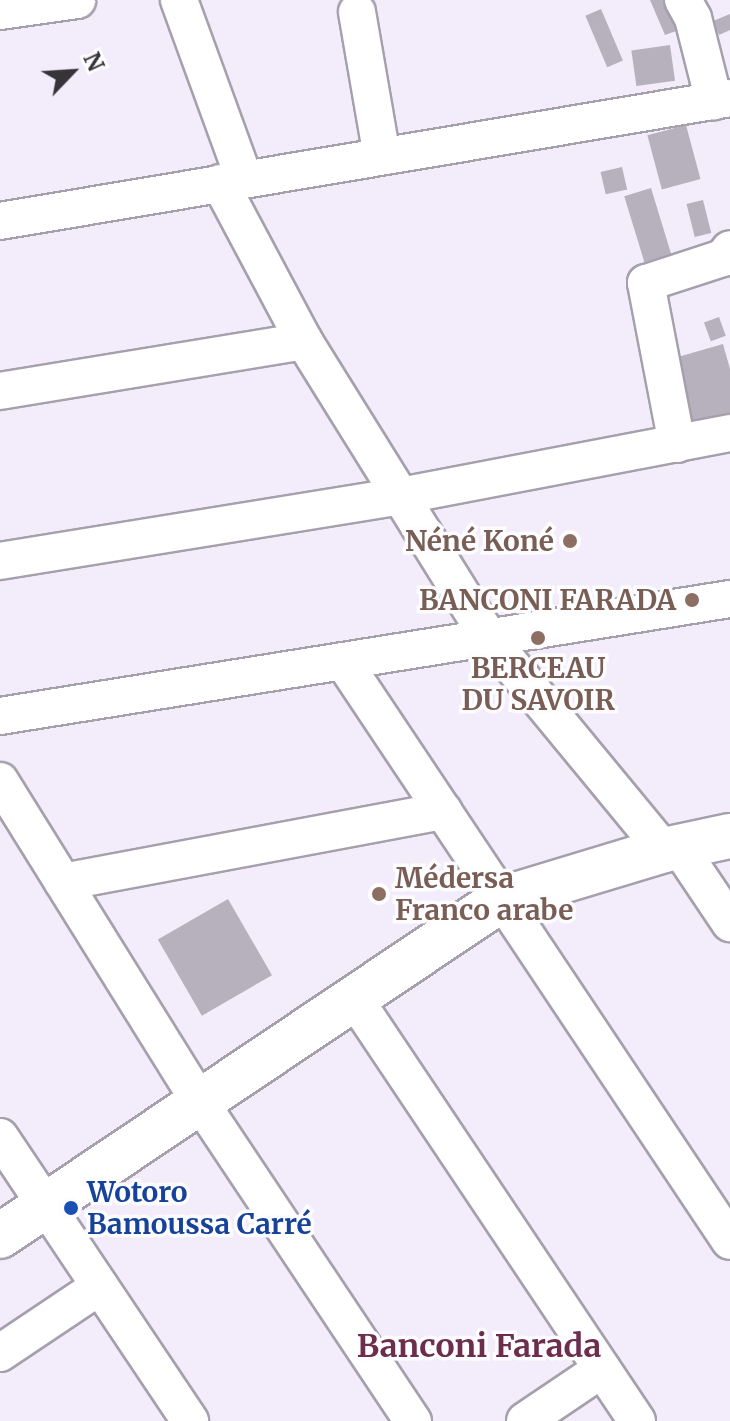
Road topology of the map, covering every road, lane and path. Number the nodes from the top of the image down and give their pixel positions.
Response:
1 (77, 0) edge
2 (179, 0) edge
3 (683, 0) edge
4 (361, 4) edge
5 (1, 8) edge
6 (722, 100) edge
7 (382, 156) junction
8 (232, 181) junction
9 (0, 221) edge
10 (728, 263) edge
11 (304, 341) junction
12 (0, 391) edge
13 (730, 433) edge
14 (677, 444) junction
15 (400, 496) junction
16 (0, 561) edge
17 (730, 599) edge
18 (489, 638) junction
19 (343, 661) junction
20 (0, 716) edge
21 (0, 781) edge
22 (443, 811) junction
23 (730, 836) edge
24 (672, 849) junction
25 (63, 882) junction
26 (502, 899) junction
27 (730, 923) edge
28 (354, 998) junction
29 (200, 1102) junction
30 (0, 1137) edge
31 (45, 1205) junction
32 (0, 1236) edge
33 (730, 1241) edge
34 (100, 1286) junction
35 (0, 1353) edge
36 (602, 1369) junction
37 (190, 1421) edge
38 (413, 1421) edge
39 (525, 1421) edge
40 (637, 1421) edge

1 - 5 street
2 - 8 street
3 - 6 street
4 - 7 street
6 - 7 street
7 - 8 street
8 - 9 street
8 - 11 street
10 - 14 street
11 - 12 street
11 - 15 street
13 - 14 street
14 - 15 street
15 - 16 street
15 - 18 street
17 - 18 street
18 - 19 street
18 - 24 street
19 - 20 street
19 - 22 street
21 - 25 street
22 - 25 street
22 - 26 street
23 - 24 main road
24 - 26 main road
24 - 27 street
25 - 29 street
26 - 28 main road
26 - 33 street
28 - 29 main road
28 - 36 street
29 - 31 main road
29 - 38 street
30 - 31 street
31 - 32 main road
31 - 34 street
34 - 35 street
34 - 37 street
36 - 39 street
36 - 40 street

